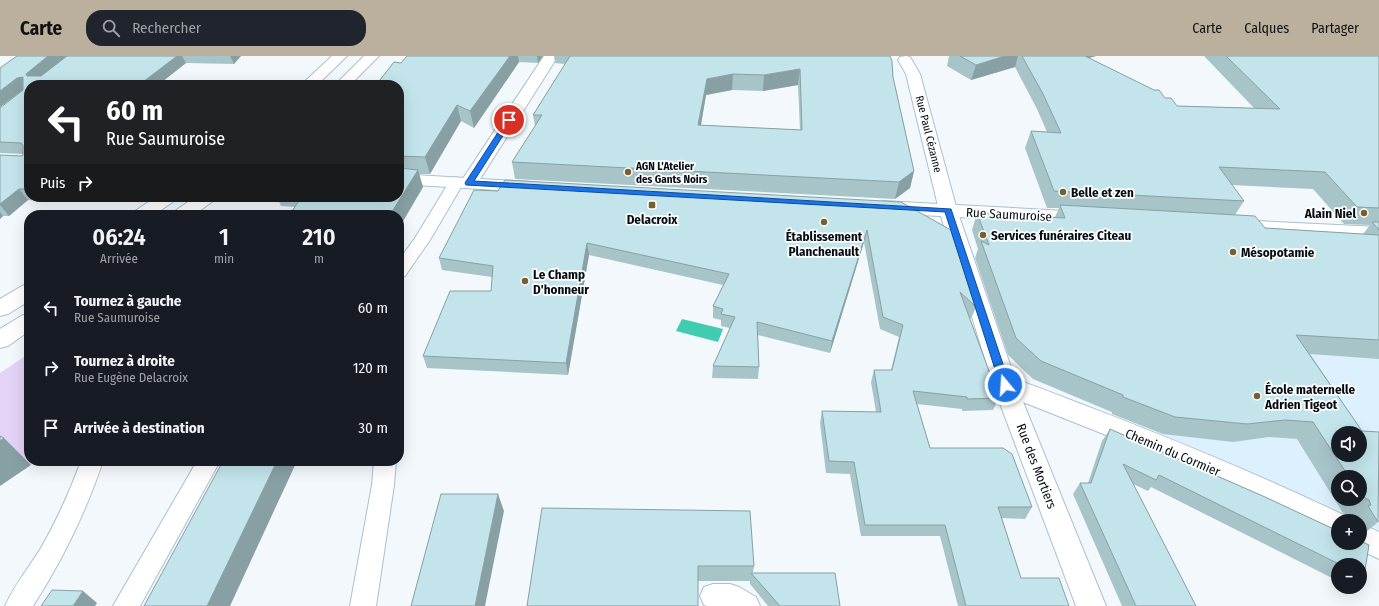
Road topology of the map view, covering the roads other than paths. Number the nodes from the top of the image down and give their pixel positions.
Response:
1 (340, 56) edge
2 (372, 56) edge
3 (555, 56) edge
4 (905, 58) edge
5 (314, 80) edge
6 (347, 80) edge
7 (404, 180) edge
8 (462, 183) junction
9 (552, 188) edge
10 (161, 202) edge
11 (200, 202) edge
12 (865, 206) edge
13 (149, 210) edge
14 (189, 210) edge
15 (948, 210) junction
16 (1101, 218) edge
17 (1220, 225) edge
18 (1379, 233) edge
19 (404, 265) edge
20 (24, 294) edge
21 (0, 309) edge
22 (24, 324) edge
23 (0, 340) edge
24 (1005, 385) junction
25 (90, 466) edge
26 (206, 466) edge
27 (385, 466) edge
28 (1331, 522) edge
29 (1367, 540) edge
30 (1379, 546) edge
31 (713, 596) dead end
32 (18, 606) edge
33 (126, 606) edge
34 (363, 606) edge
35 (747, 606) edge
36 (1091, 606) edge

1 - 5 street
2 - 6 street
3 - 8 street
4 - 15 street, Rue Paul Cézanne
7 - 8 street
8 - 9 street
8 - 19 lane
10 - 13 street
11 - 14 street
12 - 15 street, Rue Saumuroise
15 - 16 street, Rue Saumuroise
15 - 24 street, Rue des Mortiers
17 - 18 street
20 - 21 street
22 - 23 street
24 - 28 street, Chemin du Cormier
24 - 36 street, Rue des Mortiers
25 - 32 lane
26 - 33 lane
27 - 34 lane
29 - 30 street
31 - 35 lane

